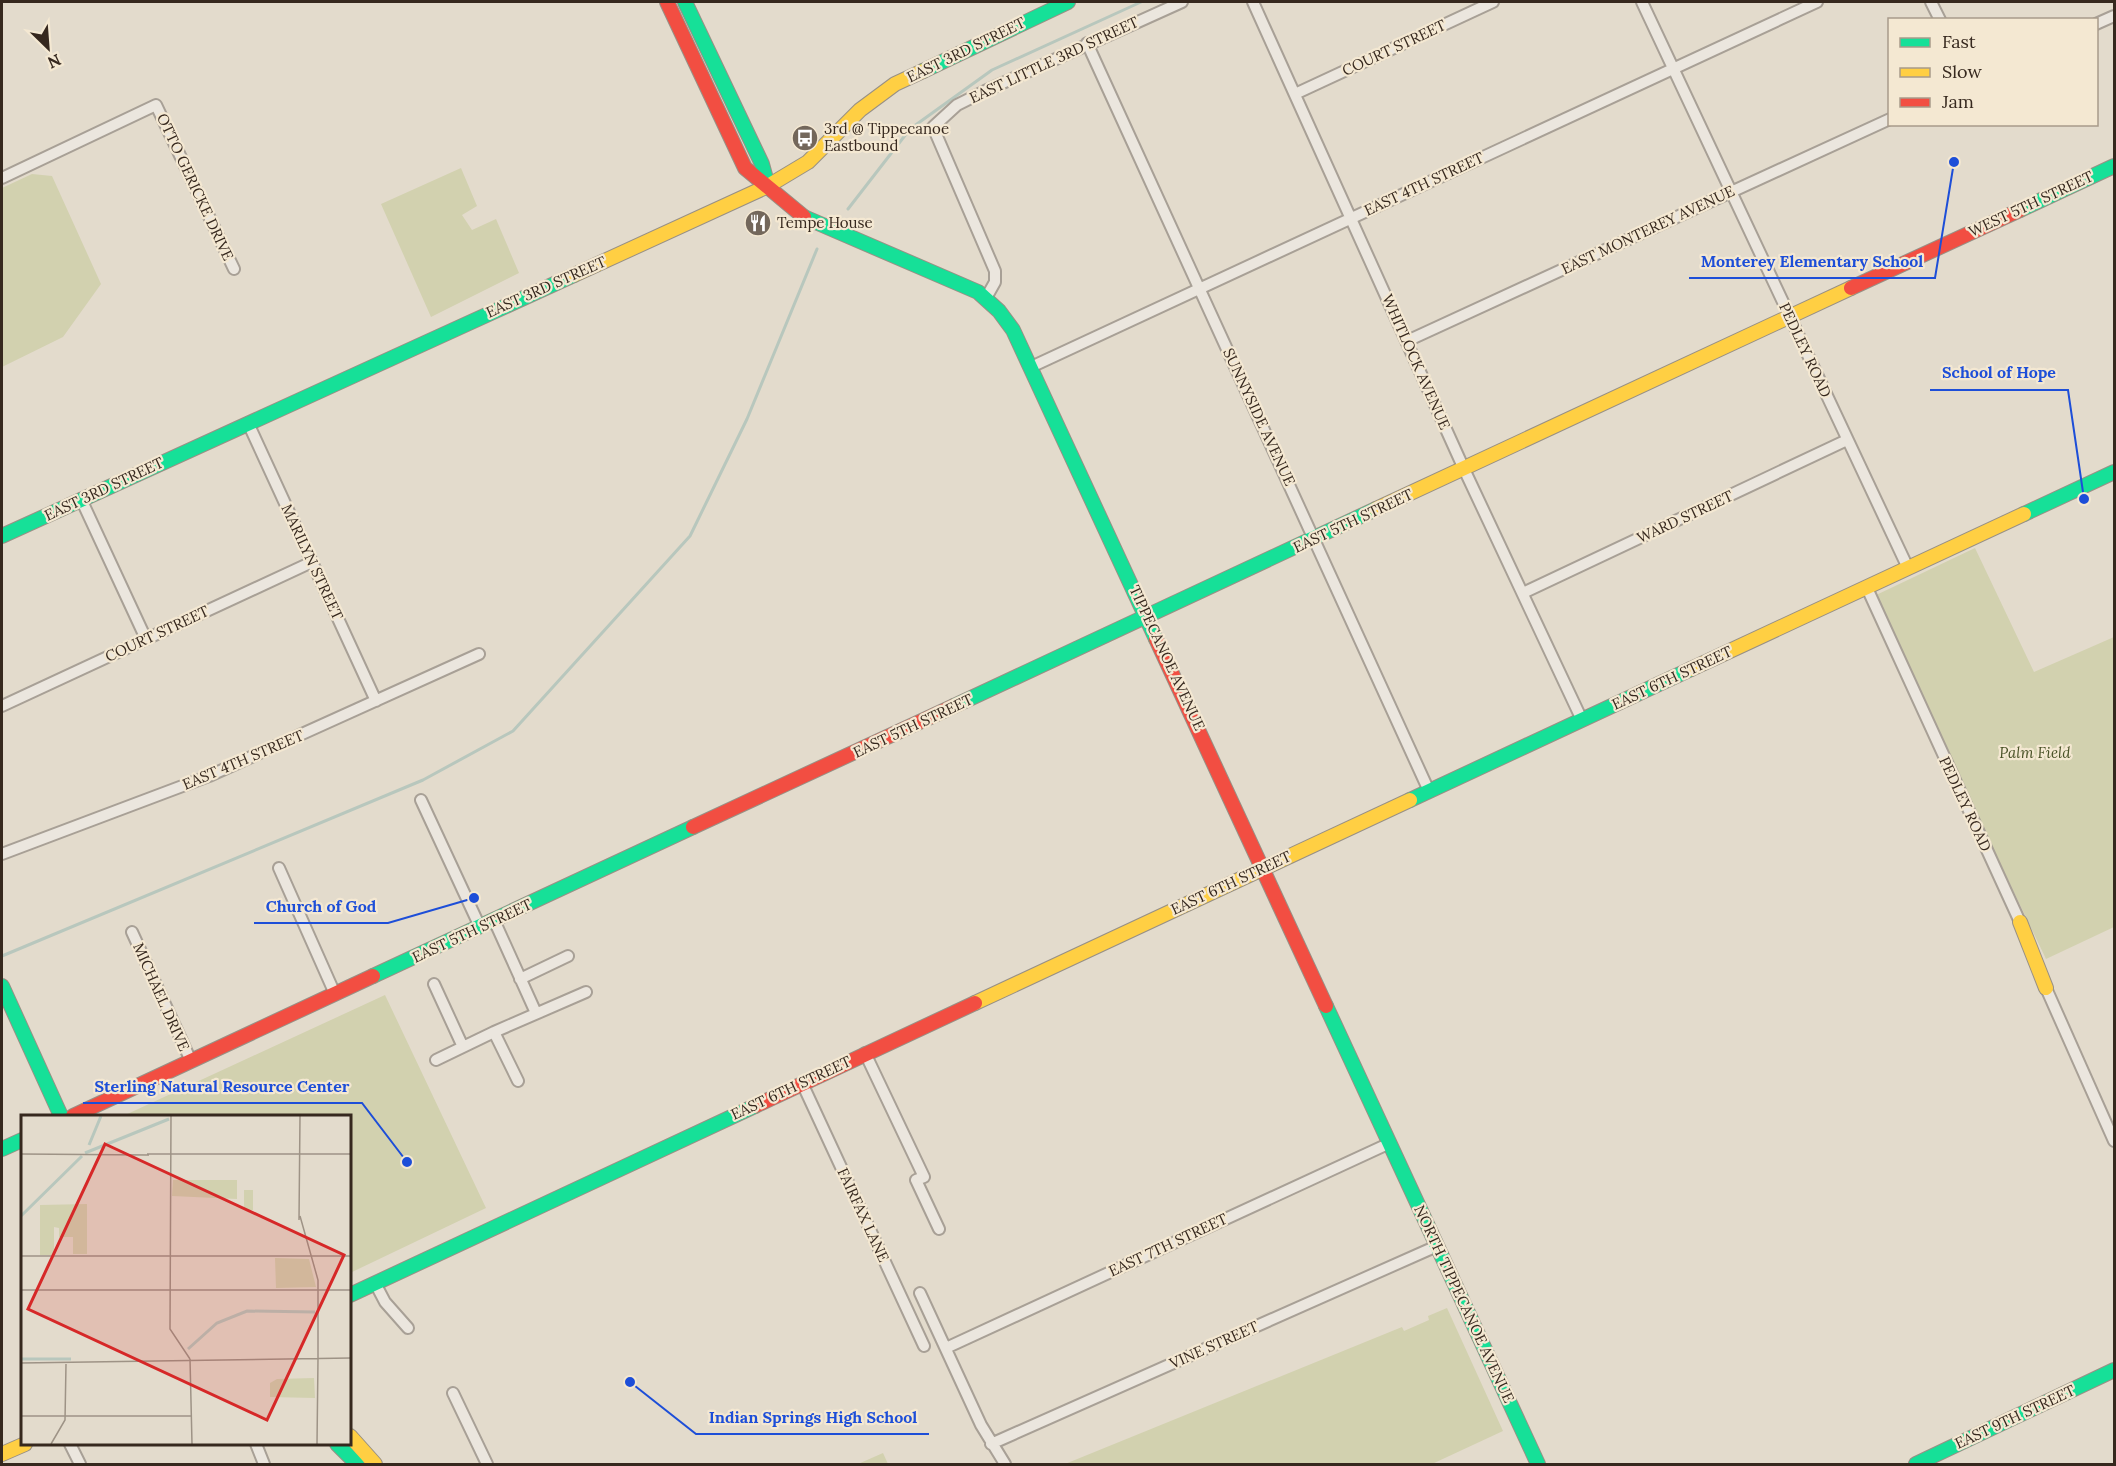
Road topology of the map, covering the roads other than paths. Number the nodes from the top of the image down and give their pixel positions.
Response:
1 (667, 2) edge
2 (685, 2) edge
3 (1068, 2) edge
4 (1182, 2) edge
5 (1253, 2) edge
6 (1493, 2) edge
7 (1642, 2) edge
8 (1817, 2) edge
9 (1931, 2) edge
10 (2115, 16) edge
11 (1939, 18) edge
12 (2098, 24) edge
13 (1087, 43) junction
14 (1673, 68) junction
15 (1295, 94) junction
16 (1888, 120) edge
17 (2115, 166) edge
18 (2, 178) edge
19 (768, 186) junction
20 (1731, 191) junction
21 (1351, 218) junction
22 (234, 269) dead end
23 (1200, 289) junction
24 (986, 298) junction
25 (1790, 317) junction
26 (1752, 334) joint
27 (1407, 341) junction
28 (1031, 367) junction
29 (248, 423) junction
30 (1847, 440) junction
31 (1464, 469) junction
32 (2115, 472) edge
33 (81, 499) junction
34 (2, 536) edge
35 (1315, 538) junction
36 (312, 562) junction
37 (1908, 568) junction
38 (1867, 588) junction
39 (1523, 593) junction
40 (1148, 616) junction
41 (146, 639) junction
42 (479, 654) dead end
43 (376, 701) junction
44 (2, 706) edge
45 (1582, 720) junction
46 (1429, 791) junction
47 (421, 800) dead end
48 (2, 854) edge
49 (279, 868) dead end
50 (1263, 868) junction
51 (494, 920) junction
52 (2020, 922) joint
53 (480, 927) junction
54 (132, 932) dead end
55 (568, 957) dead end
56 (520, 979) junction
57 (434, 984) dead end
58 (2, 986) edge
59 (2046, 988) joint
60 (586, 992) dead end
61 (335, 994) junction
62 (537, 1013) junction
63 (494, 1032) junction
64 (463, 1047) junction
65 (865, 1053) junction
66 (436, 1060) dead end
67 (190, 1061) junction
68 (518, 1081) dead end
69 (802, 1083) junction
70 (61, 1115) edge
71 (75, 1115) edge
72 (21, 1140) edge
73 (2115, 1141) edge
74 (1390, 1143) junction
75 (2, 1149) edge
76 (939, 1228) dead end
77 (1437, 1246) junction
78 (375, 1283) junction
79 (920, 1293) dead end
80 (351, 1295) edge
81 (408, 1329) dead end
82 (924, 1346) dead end
83 (946, 1348) junction
84 (2115, 1370) edge
85 (453, 1393) dead end
86 (351, 1437) edge
87 (991, 1444) junction
88 (21, 1445) edge
89 (71, 1445) edge
90 (257, 1445) edge
91 (339, 1445) edge
92 (2, 1454) edge
93 (80, 1464) edge
94 (264, 1464) edge
95 (357, 1464) edge
96 (375, 1464) edge
97 (487, 1464) edge
98 (1005, 1464) edge
99 (1538, 1464) edge
100 (1916, 1464) edge

1 - 19 street
2 - 19 street
3 - 19 street, EAST 3RD STREET
4 - 13 street, EAST LITTLE 3RD STREET
5 - 15 street, WHITLOCK AVENUE
6 - 15 street, COURT STREET
7 - 14 street, PEDLEY ROAD
8 - 14 street, EAST 4TH STREET
9 - 11 street
10 - 12 street
13 - 23 street, SUNNYSIDE AVENUE
13 - 24 street, EAST LITTLE 3RD STREET
14 - 20 street, PEDLEY ROAD
14 - 21 street, EAST 4TH STREET
15 - 21 street, WHITLOCK AVENUE
16 - 20 street, EAST MONTEREY AVENUE
17 - 25 street, WEST 5TH STREET
18 - 22 street, OTTO GERICKE DRIVE
19 - 24 street, TIPPECANOE AVENUE
19 - 29 street, EAST 3RD STREET
20 - 25 street, PEDLEY ROAD
20 - 27 street, EAST MONTEREY AVENUE
21 - 23 street, EAST 4TH STREET
21 - 27 street, WHITLOCK AVENUE
23 - 28 street, EAST 4TH STREET
23 - 35 street, SUNNYSIDE AVENUE
24 - 28 street, TIPPECANOE AVENUE
25 - 26 street, WEST 5TH STREET
25 - 30 street, PEDLEY ROAD
26 - 31 street, EAST 5TH STREET
27 - 31 street, WHITLOCK AVENUE
28 - 40 street, TIPPECANOE AVENUE
29 - 33 street, EAST 3RD STREET
29 - 36 street, MARILYN STREET
30 - 37 street, PEDLEY ROAD
30 - 39 street, WARD STREET
31 - 35 street, EAST 5TH STREET
31 - 39 street, WHITLOCK AVENUE
32 - 37 street, EAST 6TH STREET
33 - 34 street, EAST 3RD STREET
33 - 41 street
35 - 40 street, EAST 5TH STREET
35 - 46 street, SUNNYSIDE AVENUE
36 - 41 street, COURT STREET
36 - 43 street, MARILYN STREET
37 - 38 street, EAST 6TH STREET
38 - 45 street, EAST 6TH STREET
38 - 52 street, PEDLEY ROAD
39 - 45 street, WHITLOCK AVENUE
40 - 50 street, TIPPECANOE AVENUE
40 - 51 street, EAST 5TH STREET
41 - 44 street, COURT STREET
42 - 43 street, EAST 4TH STREET
43 - 48 street, EAST 4TH STREET
45 - 46 street, EAST 6TH STREET
46 - 50 street, EAST 6TH STREET
47 - 53 street
49 - 61 street
50 - 65 street, EAST 6TH STREET
50 - 74 street, TIPPECANOE AVENUE
51 - 53 street, EAST 5TH STREET
51 - 56 street
52 - 59 street
53 - 61 street, EAST 5TH STREET
54 - 67 street, MICHAEL DRIVE
55 - 56 street
56 - 62 street
57 - 64 street
58 - 70 street
59 - 73 street
60 - 62 street
61 - 67 street, EAST 5TH STREET
62 - 63 street
63 - 64 street
63 - 68 street
64 - 66 street
65 - 69 street, EAST 6TH STREET
65 - 76 street
67 - 71 street, EAST 5TH STREET
69 - 78 street, EAST 6TH STREET
69 - 82 street, FAIRFAX LANE
72 - 75 street
74 - 77 street, NORTH TIPPECANOE AVENUE
74 - 83 street, EAST 7TH STREET
77 - 87 street, VINE STREET
77 - 99 street, NORTH TIPPECANOE AVENUE
78 - 80 street, EAST 6TH STREET
78 - 81 street
79 - 83 street
83 - 87 street
84 - 100 street, EAST 9TH STREET
85 - 97 street
86 - 96 street
87 - 98 street
88 - 92 street
89 - 93 street
90 - 94 street
91 - 95 street

